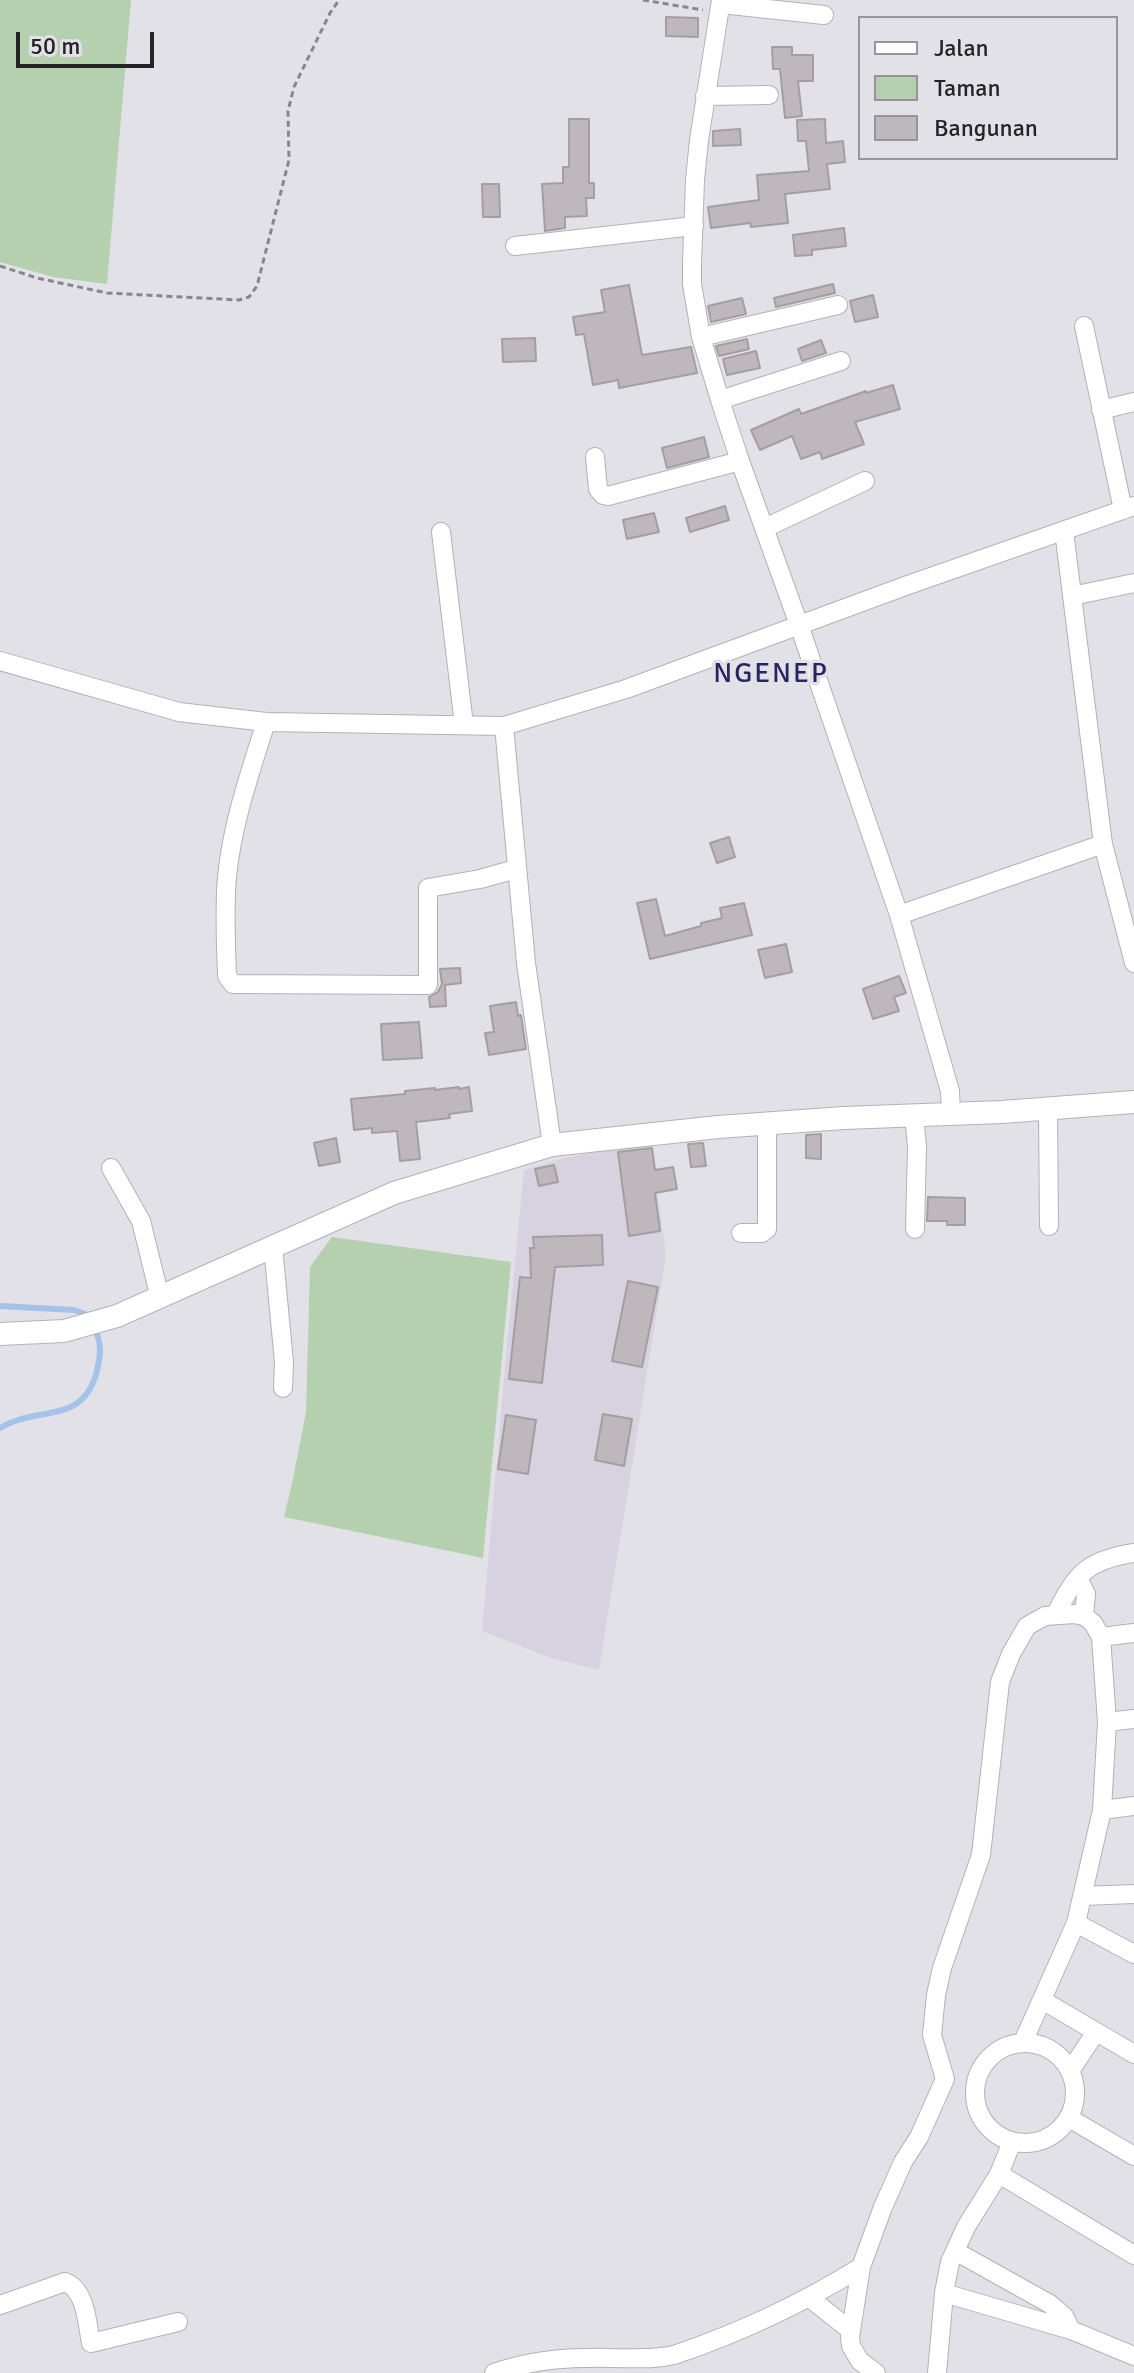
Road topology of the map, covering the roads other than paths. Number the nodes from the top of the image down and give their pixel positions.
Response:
1 (720, 6) edge
2 (824, 15) dead end
3 (769, 95) dead end
4 (705, 96) junction
5 (694, 226) junction
6 (515, 246) dead end
7 (838, 305) dead end
8 (1084, 326) dead end
9 (701, 337) junction
10 (841, 361) dead end
11 (720, 400) junction
12 (1134, 402) edge
13 (1101, 410) junction
14 (595, 457) dead end
15 (740, 461) junction
16 (865, 481) dead end
17 (1129, 508) edge
18 (765, 528) junction
19 (1064, 531) junction
20 (441, 532) dead end
21 (1134, 583) edge
22 (1072, 596) junction
23 (799, 625) junction
24 (0, 661) edge
25 (266, 722) junction
26 (464, 725) junction
27 (504, 726) junction
28 (1103, 844) junction
29 (516, 869) junction
30 (899, 915) junction
31 (1134, 963) edge
32 (1134, 1102) edge
33 (1048, 1108) junction
34 (951, 1113) junction
35 (914, 1115) junction
36 (767, 1125) junction
37 (552, 1145) junction
38 (111, 1168) dead end
39 (1049, 1226) dead end
40 (915, 1229) dead end
41 (741, 1233) dead end
42 (273, 1247) junction
43 (160, 1298) junction
44 (0, 1334) edge
45 (283, 1388) dead end
46 (1134, 1553) edge
47 (1078, 1578) junction
48 (1056, 1614) junction
49 (1084, 1616) junction
50 (1134, 1633) edge
51 (1101, 1637) junction
52 (1134, 1719) edge
53 (1107, 1722) junction
54 (1134, 1806) edge
55 (1102, 1810) junction
56 (1134, 1894) edge
57 (1083, 1896) junction
58 (1076, 1923) junction
59 (1134, 1954) edge
60 (1042, 2000) junction
61 (1096, 2032) junction
62 (1023, 2042) junction
63 (1134, 2054) edge
64 (1070, 2071) junction
65 (945, 2079) junction
66 (975, 2084) junction
67 (1069, 2118) junction
68 (1012, 2142) junction
69 (1134, 2156) edge
70 (999, 2174) junction
71 (955, 2251) junction
72 (1134, 2255) edge
73 (861, 2267) junction
74 (944, 2293) junction
75 (811, 2299) junction
76 (0, 2305) edge
77 (178, 2322) dead end
78 (850, 2330) junction
79 (1071, 2330) junction
80 (1134, 2356) edge
81 (494, 2373) edge
82 (876, 2373) edge
83 (937, 2373) edge

1 - 2 street
1 - 4 street
3 - 4 street
4 - 5 street
5 - 6 street
5 - 9 street
7 - 9 street
8 - 13 street
9 - 11 street
10 - 11 street
11 - 15 street
12 - 13 street
13 - 17 street
14 - 15 street
15 - 18 street
16 - 18 street
17 - 19 street
18 - 23 street
19 - 22 street
19 - 23 street
20 - 26 street
21 - 22 street
22 - 28 street
23 - 27 street
23 - 30 street
24 - 25 street
25 - 26 street
25 - 29 street
26 - 27 street
27 - 29 street
28 - 30 street
28 - 31 street
29 - 37 street
30 - 34 street
32 - 33 street
33 - 34 street
33 - 39 street
34 - 35 street
35 - 36 street
35 - 40 street
36 - 37 street
36 - 41 street
37 - 42 street
38 - 43 street
42 - 43 street
42 - 45 street
43 - 44 street
46 - 47 street
47 - 48 street
47 - 49 street
48 - 49 street
48 - 65 street
49 - 51 street
50 - 51 street
51 - 53 street
52 - 53 street
53 - 55 street
54 - 55 street
55 - 57 street
56 - 57 street
57 - 58 street
58 - 59 street
58 - 60 street
60 - 61 street
60 - 62 street
61 - 63 street
61 - 64 street
62 - 64 street
62 - 66 street
64 - 67 street
65 - 66 street
65 - 73 street
66 - 68 street
67 - 68 street
67 - 69 street
68 - 70 street
70 - 71 street
70 - 72 street
71 - 74 street
71 - 79 street
73 - 75 street
73 - 78 street
74 - 79 street
74 - 83 street
75 - 78 street
75 - 81 street
76 - 77 street
78 - 82 street
79 - 80 street

